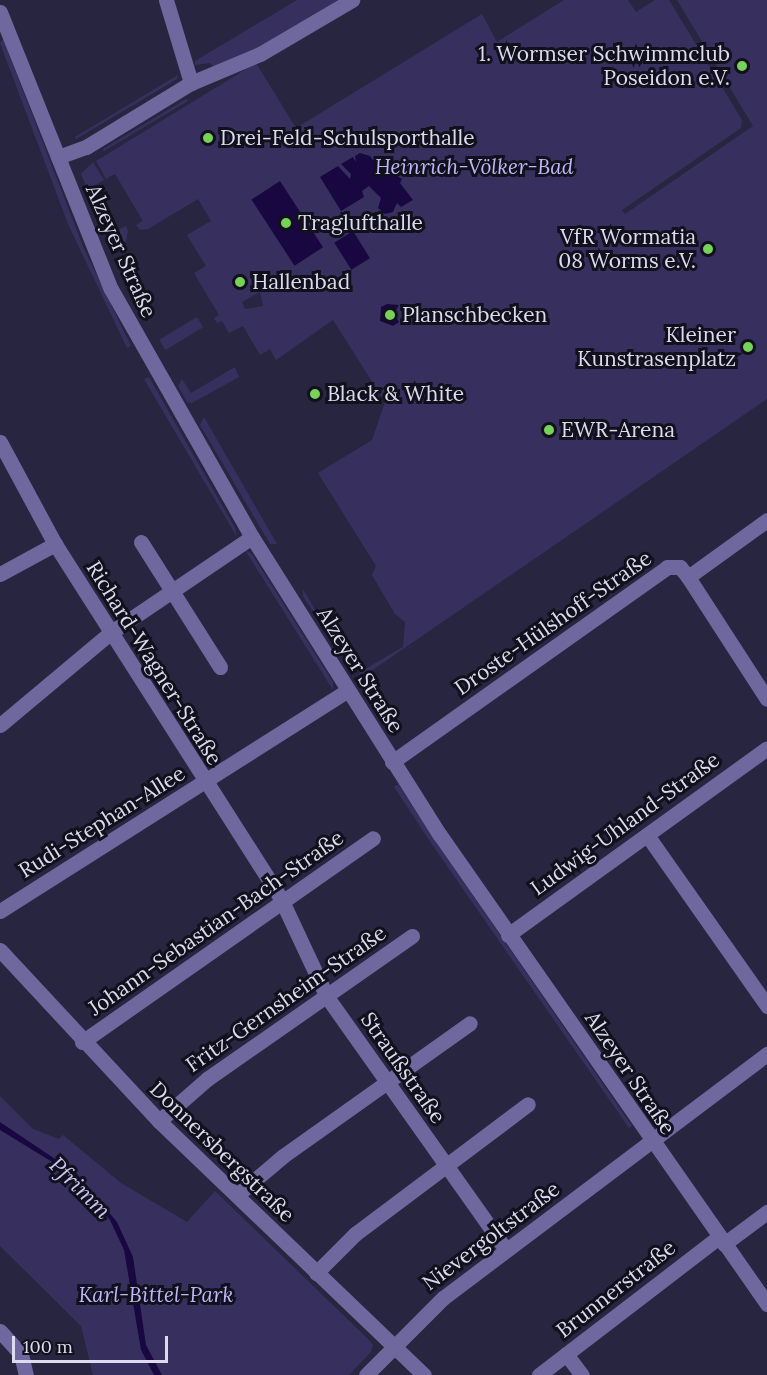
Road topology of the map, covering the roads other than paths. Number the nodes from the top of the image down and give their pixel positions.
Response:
1 (166, 0) edge
2 (352, 0) edge
3 (1, 20) edge
4 (191, 83) junction
5 (58, 157) junction
6 (0, 442) edge
7 (767, 520) edge
8 (252, 537) junction
9 (141, 542) dead end
10 (55, 544) junction
11 (0, 574) edge
12 (688, 576) junction
13 (171, 590) junction
14 (110, 633) junction
15 (220, 667) dead end
16 (347, 691) junction
17 (767, 699) edge
18 (0, 725) edge
19 (767, 748) edge
20 (392, 762) junction
21 (204, 782) junction
22 (646, 835) junction
23 (373, 838) dead end
24 (282, 901) junction
25 (0, 911) edge
26 (508, 935) junction
27 (411, 936) dead end
28 (0, 950) edge
29 (327, 997) junction
30 (767, 1006) edge
31 (470, 1023) dead end
32 (82, 1042) junction
33 (767, 1054) edge
34 (387, 1084) junction
35 (528, 1104) dead end
36 (159, 1121) junction
37 (651, 1142) junction
38 (446, 1166) junction
39 (237, 1195) junction
40 (767, 1212) edge
41 (722, 1240) junction
42 (506, 1250) junction
43 (316, 1273) junction
44 (767, 1304) edge
45 (0, 1330) edge
46 (394, 1346) junction
47 (566, 1354) junction
48 (26, 1375) edge
49 (366, 1375) edge
50 (424, 1375) edge
51 (539, 1375) edge
52 (582, 1375) edge

1 - 4 street
2 - 4 street
3 - 5 street, Alzeyer Straße
4 - 5 street
5 - 8 street, Alzeyer Straße
6 - 10 street, Richard-Wagner-Straße
7 - 12 street
8 - 13 street
8 - 16 street, Alzeyer Straße
9 - 13 street
10 - 11 street
10 - 14 street, Richard-Wagner-Straße
12 - 17 street
12 - 20 street, Droste-Hülshoff-Straße
13 - 14 street
13 - 15 street
14 - 18 street
14 - 21 street, Richard-Wagner-Straße
16 - 20 street, Alzeyer Straße
16 - 21 street, Rudi-Stephan-Allee
19 - 22 street, Ludwig-Uhland-Straße
20 - 26 street, Alzeyer Straße
21 - 24 street, Richard-Wagner-Straße
21 - 25 street, Rudi-Stephan-Allee
22 - 26 street, Ludwig-Uhland-Straße
22 - 30 street
23 - 24 street, Johann-Sebastian-Bach-Straße
24 - 29 street, Straußstraße
24 - 32 street, Johann-Sebastian-Bach-Straße
26 - 37 street, Alzeyer Straße
27 - 29 street, Fritz-Gernsheim-Straße
28 - 32 street, Donnersbergstraße
29 - 34 street, Straußstraße
29 - 36 street, Fritz-Gernsheim-Straße
31 - 34 street
32 - 36 street, Donnersbergstraße
33 - 37 street, Nievergoltstraße
34 - 38 street, Straußstraße
34 - 39 street
35 - 38 street
36 - 39 street, Donnersbergstraße
37 - 41 street, Alzeyer Straße
37 - 42 street, Nievergoltstraße
38 - 42 street, Straußstraße
38 - 43 street
39 - 43 street, Donnersbergstraße
40 - 41 street, Brunnerstraße
41 - 44 street, Alzeyer Straße
41 - 47 street, Brunnerstraße
42 - 46 street, Nievergoltstraße
43 - 46 street, Donnersbergstraße
45 - 48 street
46 - 49 street, Nievergoltstraße
46 - 50 street, Donnersbergstraße
47 - 51 street, Brunnerstraße
47 - 52 street

